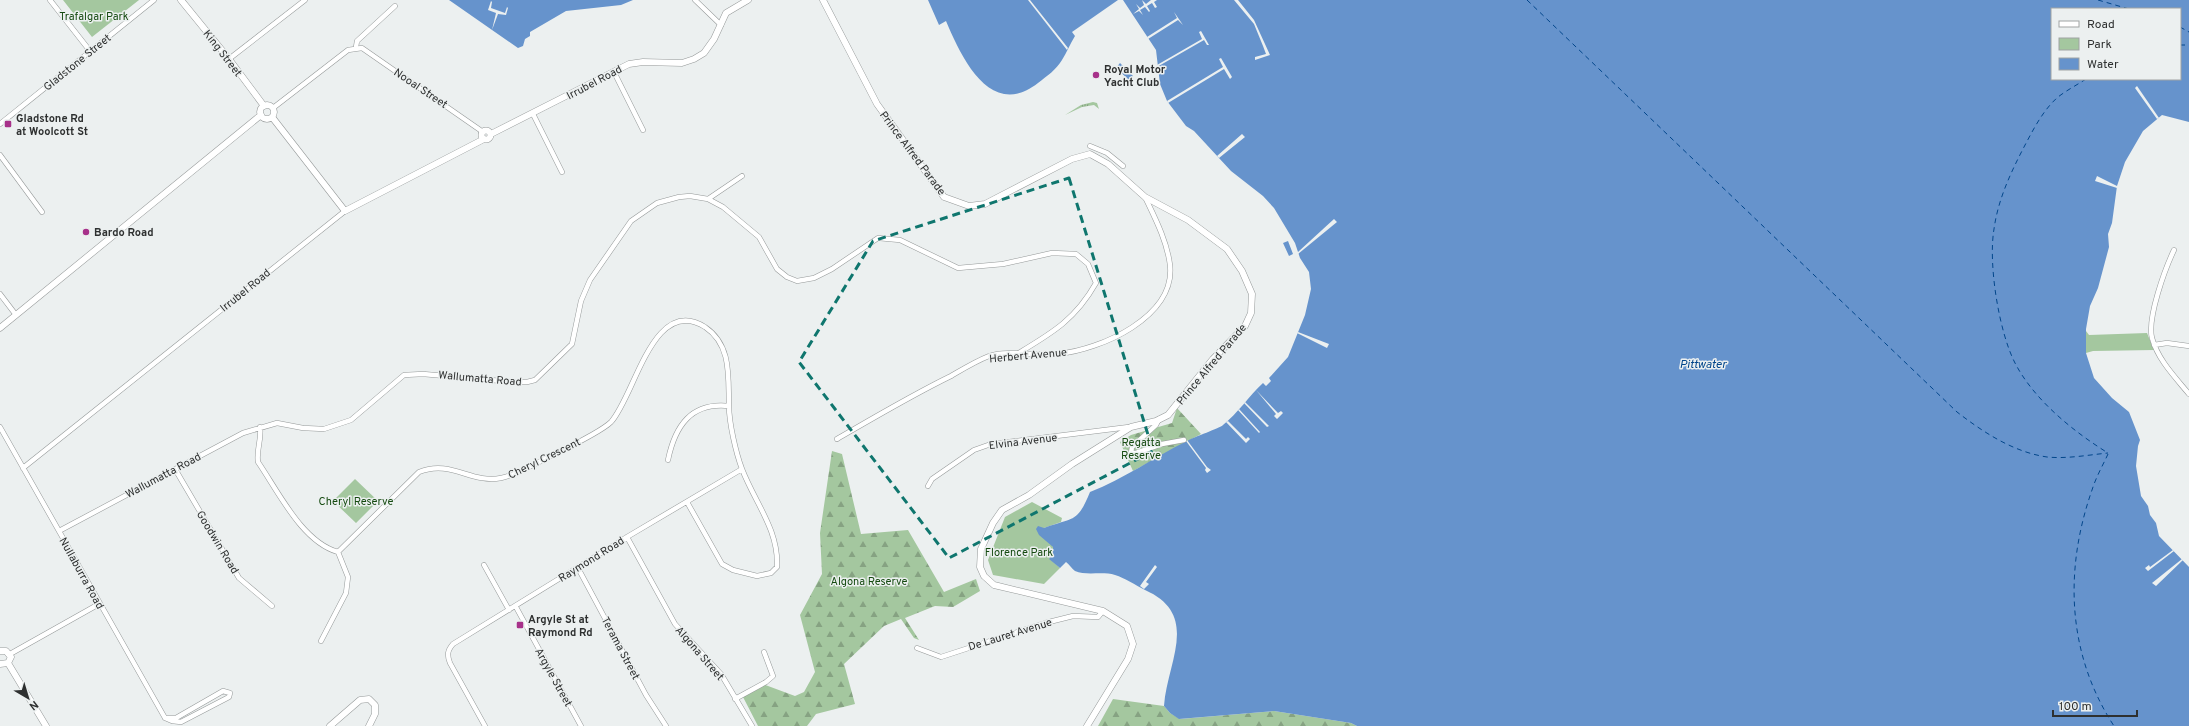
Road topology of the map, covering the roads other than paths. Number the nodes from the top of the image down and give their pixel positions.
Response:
1 (50, 0) edge
2 (154, 0) edge
3 (181, 0) edge
4 (305, 0) edge
5 (695, 0) edge
6 (748, 0) edge
7 (823, 0) edge
8 (395, 6) dead end
9 (721, 25) junction
10 (356, 48) junction
11 (90, 51) junction
12 (229, 60) junction
13 (614, 72) junction
14 (264, 106) junction
15 (273, 108) junction
16 (533, 114) junction
17 (261, 115) junction
18 (272, 117) junction
19 (0, 124) edge
20 (643, 130) dead end
21 (483, 135) junction
22 (1090, 146) dead end
23 (0, 156) edge
24 (1123, 166) dead end
25 (562, 172) dead end
26 (742, 176) dead end
27 (1145, 196) junction
28 (708, 199) junction
29 (345, 211) junction
30 (42, 212) dead end
31 (2174, 250) dead end
32 (0, 294) edge
33 (16, 316) junction
34 (0, 328) edge
35 (2154, 345) junction
36 (2189, 346) edge
37 (1017, 354) junction
38 (2189, 394) edge
39 (729, 406) junction
40 (1159, 419) junction
41 (0, 427) edge
42 (260, 427) junction
43 (1131, 427) junction
44 (837, 439) dead end
45 (1184, 440) dead end
46 (668, 460) dead end
47 (23, 468) junction
48 (175, 469) junction
49 (742, 469) junction
50 (928, 486) dead end
51 (687, 502) junction
52 (59, 531) junction
53 (627, 537) junction
54 (338, 552) junction
55 (484, 564) dead end
56 (578, 568) junction
57 (99, 604) junction
58 (272, 606) dead end
59 (516, 607) junction
60 (509, 610) junction
61 (1103, 611) junction
62 (321, 641) dead end
63 (917, 648) dead end
64 (0, 650) edge
65 (764, 652) dead end
66 (10, 654) junction
67 (8, 663) junction
68 (0, 664) edge
69 (735, 699) junction
70 (165, 718) junction
71 (46, 726) edge
72 (330, 726) edge
73 (369, 726) edge
74 (485, 726) edge
75 (581, 726) edge
76 (666, 726) edge
77 (752, 726) edge
78 (1087, 726) edge

1 - 11 street
2 - 11 street, Gladstone Street
3 - 12 street, King Street
4 - 12 street
5 - 9 street
6 - 9 street, Irrubel Road
7 - 27 street, Prince Alfred Parade
8 - 10 street
9 - 13 street, Irrubel Road
10 - 15 street
10 - 21 street, Nooal Street
11 - 19 street, Gladstone Street
12 - 14 street, King Street
13 - 16 street, Irrubel Road
13 - 20 street
14 - 15 street
14 - 17 street
15 - 18 street
16 - 21 street, Irrubel Road
16 - 25 street
17 - 18 street
17 - 33 street
18 - 29 street
21 - 29 street, Irrubel Road
22 - 24 street
23 - 30 street
26 - 28 street
27 - 37 street, Herbert Avenue
27 - 40 street, Prince Alfred Parade
28 - 37 street, Wallumatta Road
28 - 42 street, Wallumatta Road
29 - 47 street, Irrubel Road
31 - 35 street
32 - 33 street
33 - 34 street
35 - 36 street
35 - 38 street
37 - 44 street, Herbert Avenue
39 - 46 street
39 - 49 street, Cheryl Crescent
39 - 54 street, Cheryl Crescent
40 - 43 street, Prince Alfred Parade
40 - 45 street
41 - 47 street, Nullaburra Road
42 - 48 street, Wallumatta Road
42 - 54 street
43 - 50 street, Elvina Avenue
43 - 61 street, Prince Alfred Parade
47 - 52 street, Nullaburra Road
48 - 52 street, Wallumatta Road
48 - 58 street, Goodwin Road
49 - 51 street, Raymond Road
49 - 51 street, Cheryl Crescent
51 - 53 street, Raymond Road
52 - 57 street, Nullaburra Road
53 - 56 street, Raymond Road
53 - 69 street, Algona Street
54 - 62 street
55 - 60 street
56 - 59 street, Raymond Road
56 - 76 street, Terama Street
57 - 66 street
57 - 70 street, Nullaburra Road
59 - 60 street, Raymond Road
59 - 75 street, Argyle Street
60 - 74 street, Raymond Road
61 - 63 street, De Lauret Avenue
61 - 78 street, Prince Alfred Parade
64 - 66 street
65 - 69 street
66 - 67 street
67 - 68 street
67 - 71 street
69 - 77 street, Algona Street
70 - 70 street
72 - 73 street

